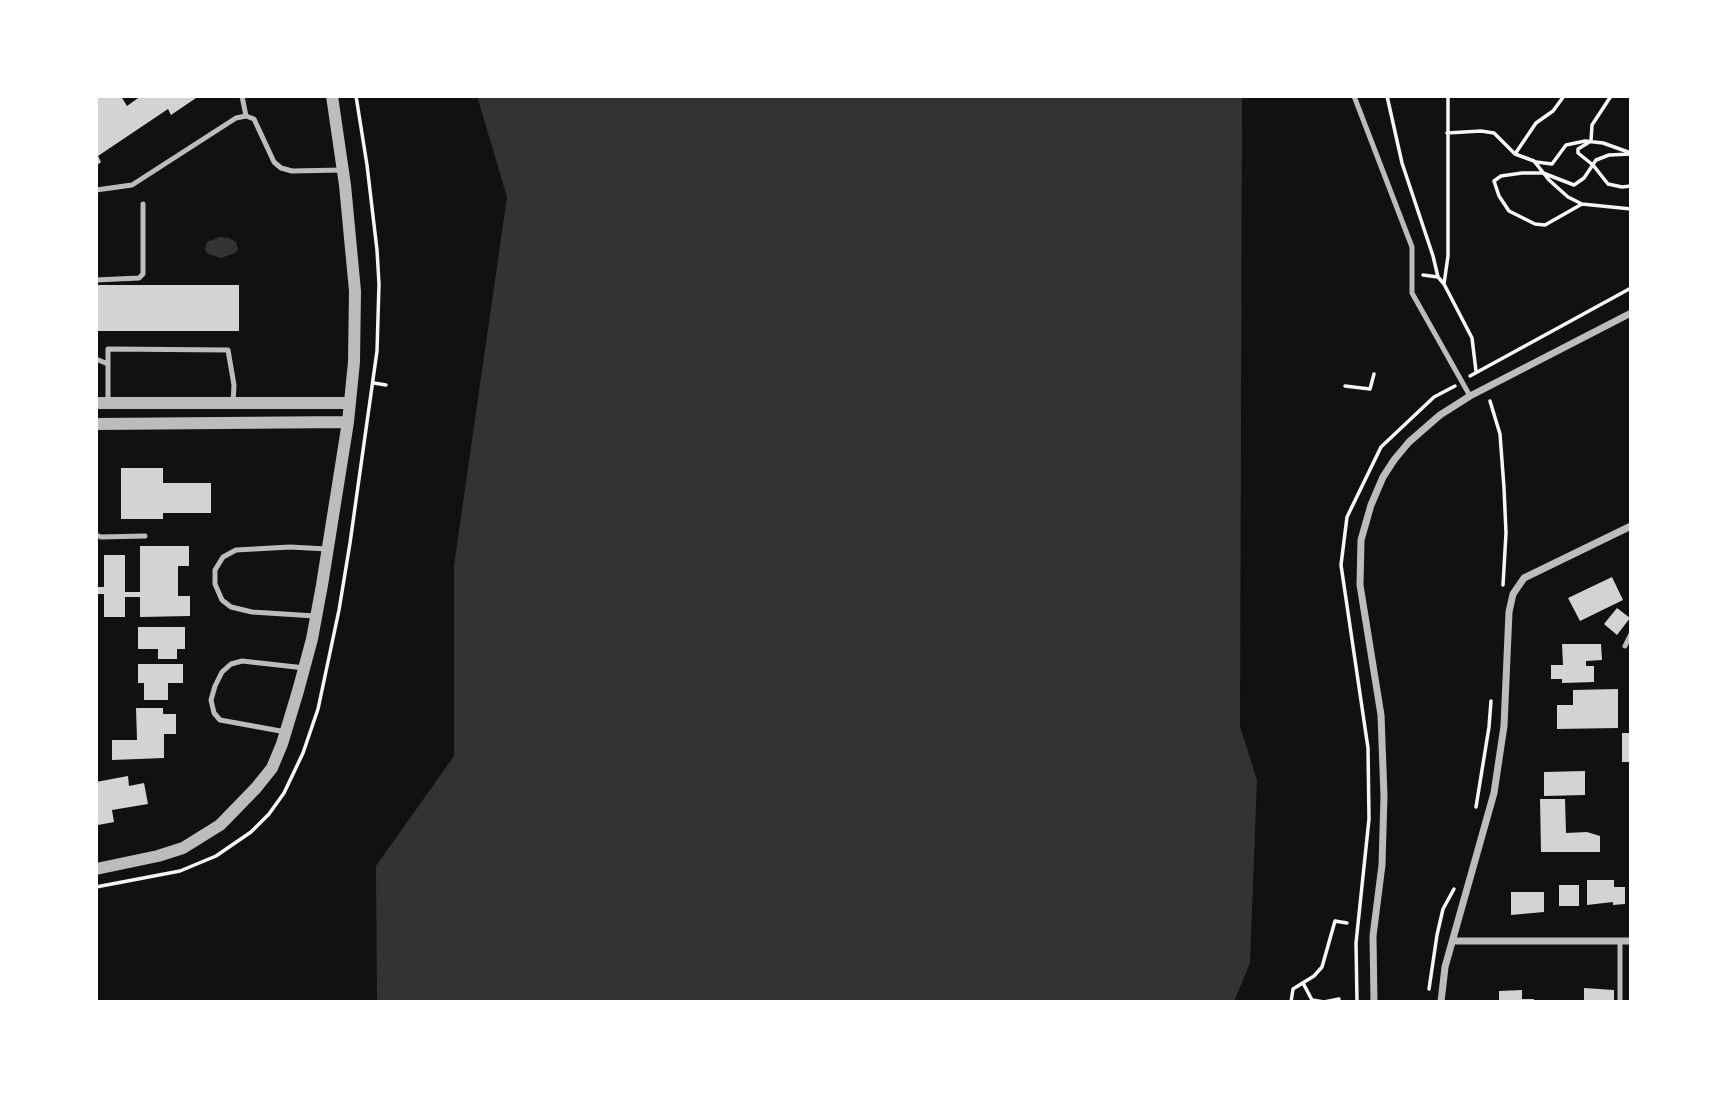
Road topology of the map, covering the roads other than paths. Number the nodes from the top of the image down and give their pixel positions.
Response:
1 (242, 96) edge
2 (332, 96) edge
3 (1354, 96) edge
4 (246, 116) junction
5 (342, 170) junction
6 (96, 190) edge
7 (143, 204) dead end
8 (96, 280) edge
9 (1631, 313) edge
10 (96, 359) edge
11 (108, 364) junction
12 (1470, 396) junction
13 (102, 403) edge
14 (233, 403) junction
15 (350, 403) junction
16 (348, 422) junction
17 (238, 423) junction
18 (102, 424) edge
19 (1631, 526) edge
20 (96, 535) edge
21 (145, 536) dead end
22 (327, 549) junction
23 (316, 617) junction
24 (1631, 634) edge
25 (1625, 646) dead end
26 (305, 668) junction
27 (286, 732) junction
28 (96, 869) edge
29 (1453, 941) junction
30 (1631, 941) edge
31 (1620, 942) junction
32 (1374, 1002) edge
33 (1441, 1002) edge
34 (1620, 1002) edge

1 - 4 lane
2 - 5 street
3 - 12 lane
4 - 5 lane
4 - 6 lane
5 - 15 street
7 - 8 lane
9 - 12 street
10 - 11 lane
11 - 13 lane
11 - 14 lane
12 - 32 street
13 - 14 street
13 - 18 street
14 - 15 street
14 - 17 street
15 - 16 street
16 - 17 street
16 - 22 street
17 - 18 street
19 - 29 street
20 - 21 lane
22 - 23 street
22 - 23 lane
23 - 26 street
24 - 25 lane
26 - 27 street
26 - 27 lane
27 - 28 street
29 - 31 street
29 - 33 street
30 - 31 street
31 - 34 lane

